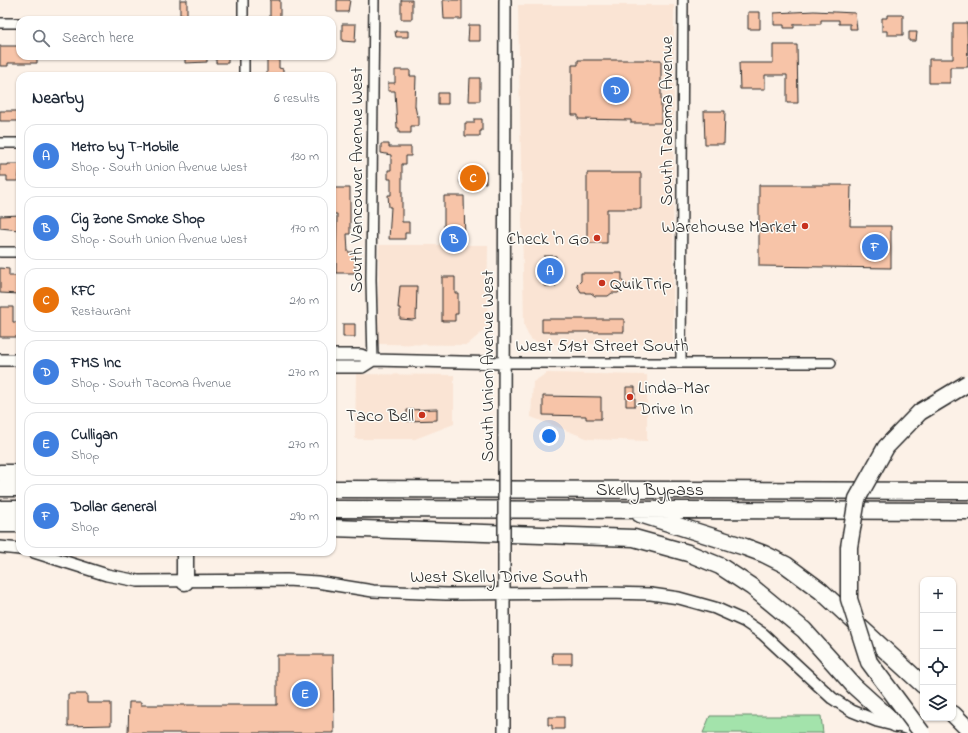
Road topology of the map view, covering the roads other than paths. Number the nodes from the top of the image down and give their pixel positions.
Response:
1 (243, 0) edge
2 (374, 0) edge
3 (505, 0) edge
4 (683, 0) edge
5 (243, 16) edge
6 (0, 23) edge
7 (16, 23) edge
8 (244, 60) edge
9 (244, 72) edge
10 (0, 143) edge
11 (16, 143) edge
12 (0, 252) edge
13 (16, 252) edge
14 (336, 355) edge
15 (0, 360) edge
16 (16, 360) edge
17 (373, 360) junction
18 (681, 362) junction
19 (504, 363) junction
20 (831, 363) dead end
21 (336, 367) edge
22 (968, 383) edge
23 (0, 473) edge
24 (16, 474) edge
25 (0, 488) edge
26 (16, 488) edge
27 (336, 489) edge
28 (968, 491) edge
29 (0, 509) edge
30 (16, 509) edge
31 (336, 509) edge
32 (625, 509) junction
33 (968, 511) edge
34 (0, 524) edge
35 (16, 524) edge
36 (336, 528) edge
37 (0, 547) edge
38 (16, 549) edge
39 (47, 556) edge
40 (185, 556) edge
41 (185, 582) junction
42 (504, 592) junction
43 (920, 682) edge
44 (956, 717) edge
45 (896, 724) junction
46 (968, 729) edge
47 (504, 733) edge
48 (922, 733) edge
49 (927, 733) edge

1 - 5 street
2 - 17 street, South Vancouver Avenue West
3 - 19 street, South Union Avenue West
4 - 18 street, South Tacoma Avenue
6 - 7 street
8 - 9 street
10 - 11 street
12 - 13 street
14 - 17 street, West 51st Street South
15 - 16 street
17 - 19 street, West 51st Street South
17 - 21 street, West 51st Street South
18 - 19 street, West 51st Street South
18 - 20 street, West 51st Street South
19 - 42 street, South Union Avenue West, bridge
22 - 48 highway, bridge
23 - 24 highway
25 - 26 highway
27 - 28 highway, Skelly Bypass
29 - 30 highway
31 - 32 highway, Skelly Bypass
32 - 33 highway, Skelly Bypass
32 - 43 highway
34 - 35 highway
36 - 45 highway
37 - 38 street
39 - 41 street, West Skelly Drive South
40 - 41 highway
41 - 42 street, West Skelly Drive South
42 - 45 street, West Skelly Drive South
42 - 47 street, South Union Avenue West
44 - 46 highway
45 - 49 street, West Skelly Drive South

